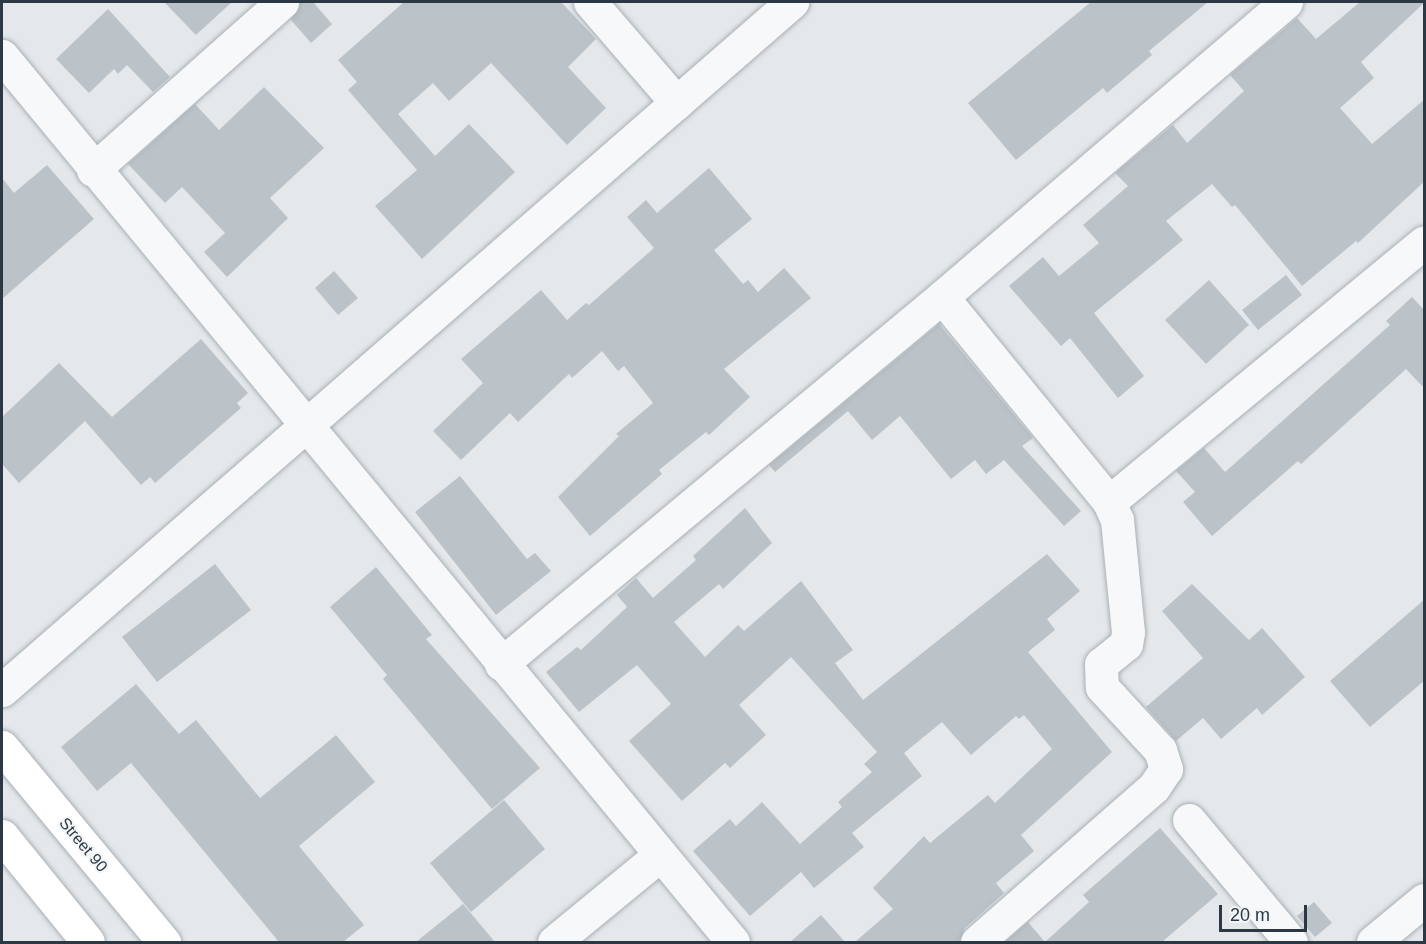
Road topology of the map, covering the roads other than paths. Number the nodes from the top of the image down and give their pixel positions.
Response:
1 (282, 2) edge
2 (590, 2) edge
3 (792, 2) edge
4 (1286, 2) edge
5 (2, 56) edge
6 (677, 104) junction
7 (93, 170) junction
8 (1425, 242) edge
9 (942, 297) junction
10 (305, 427) junction
11 (1109, 502) junction
12 (501, 664) junction
13 (2, 690) edge
14 (2, 747) edge
15 (1189, 820) dead end
16 (2, 836) edge
17 (660, 855) junction
18 (1425, 900) edge
19 (88, 942) edge
20 (164, 942) edge
21 (554, 942) edge
22 (733, 942) edge
23 (977, 942) edge
24 (1291, 942) edge
25 (1373, 942) edge

1 - 7 street
2 - 6 street
3 - 6 street
4 - 9 street
5 - 7 street
6 - 10 street
7 - 10 street
8 - 11 street
9 - 11 street
9 - 12 street
10 - 12 street
10 - 13 street
11 - 23 street
12 - 17 street
14 - 20 main road, Street 90
15 - 24 street
16 - 19 main road
17 - 21 street
17 - 22 street
18 - 25 street

